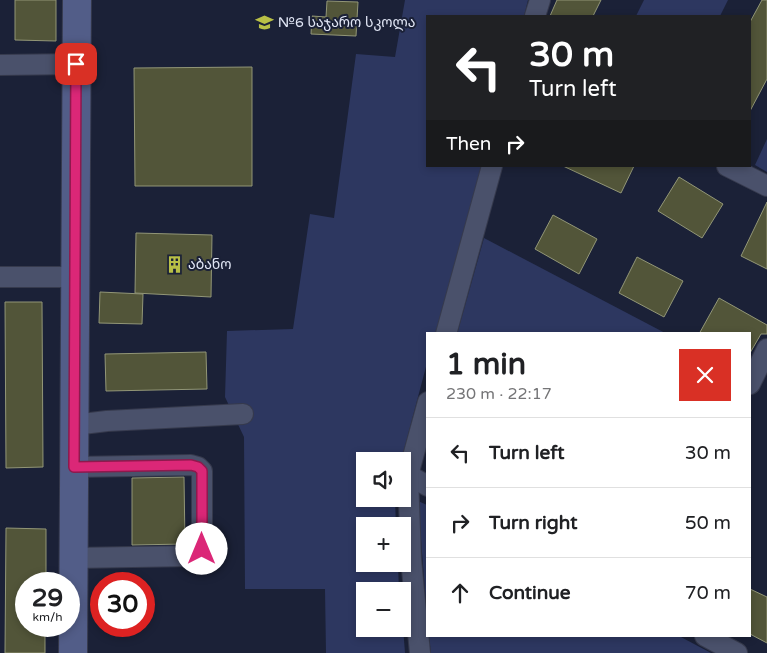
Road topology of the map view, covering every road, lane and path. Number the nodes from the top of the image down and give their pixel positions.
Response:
1 (77, 0) edge
2 (540, 0) edge
3 (535, 15) edge
4 (0, 64) edge
5 (76, 64) junction
6 (492, 167) edge
7 (729, 167) edge
8 (767, 186) edge
9 (76, 264) junction
10 (0, 277) edge
11 (447, 332) edge
12 (767, 348) edge
13 (751, 382) edge
14 (426, 409) edge
15 (243, 414) dead end
16 (74, 425) junction
17 (411, 465) edge
18 (80, 466) junction
19 (411, 478) edge
20 (426, 485) edge
21 (409, 507) edge
22 (80, 558) junction
23 (707, 637) edge
24 (72, 653) edge
25 (420, 653) edge
26 (737, 653) edge

1 - 5 street
2 - 3 street
4 - 5 street
5 - 9 street
6 - 11 street
7 - 8 street
9 - 10 street
9 - 16 street
12 - 13 street
14 - 17 street
15 - 16 street
16 - 18 street
18 - 22 street
18 - 22 street
19 - 20 street
21 - 25 street
22 - 24 street
23 - 26 street

